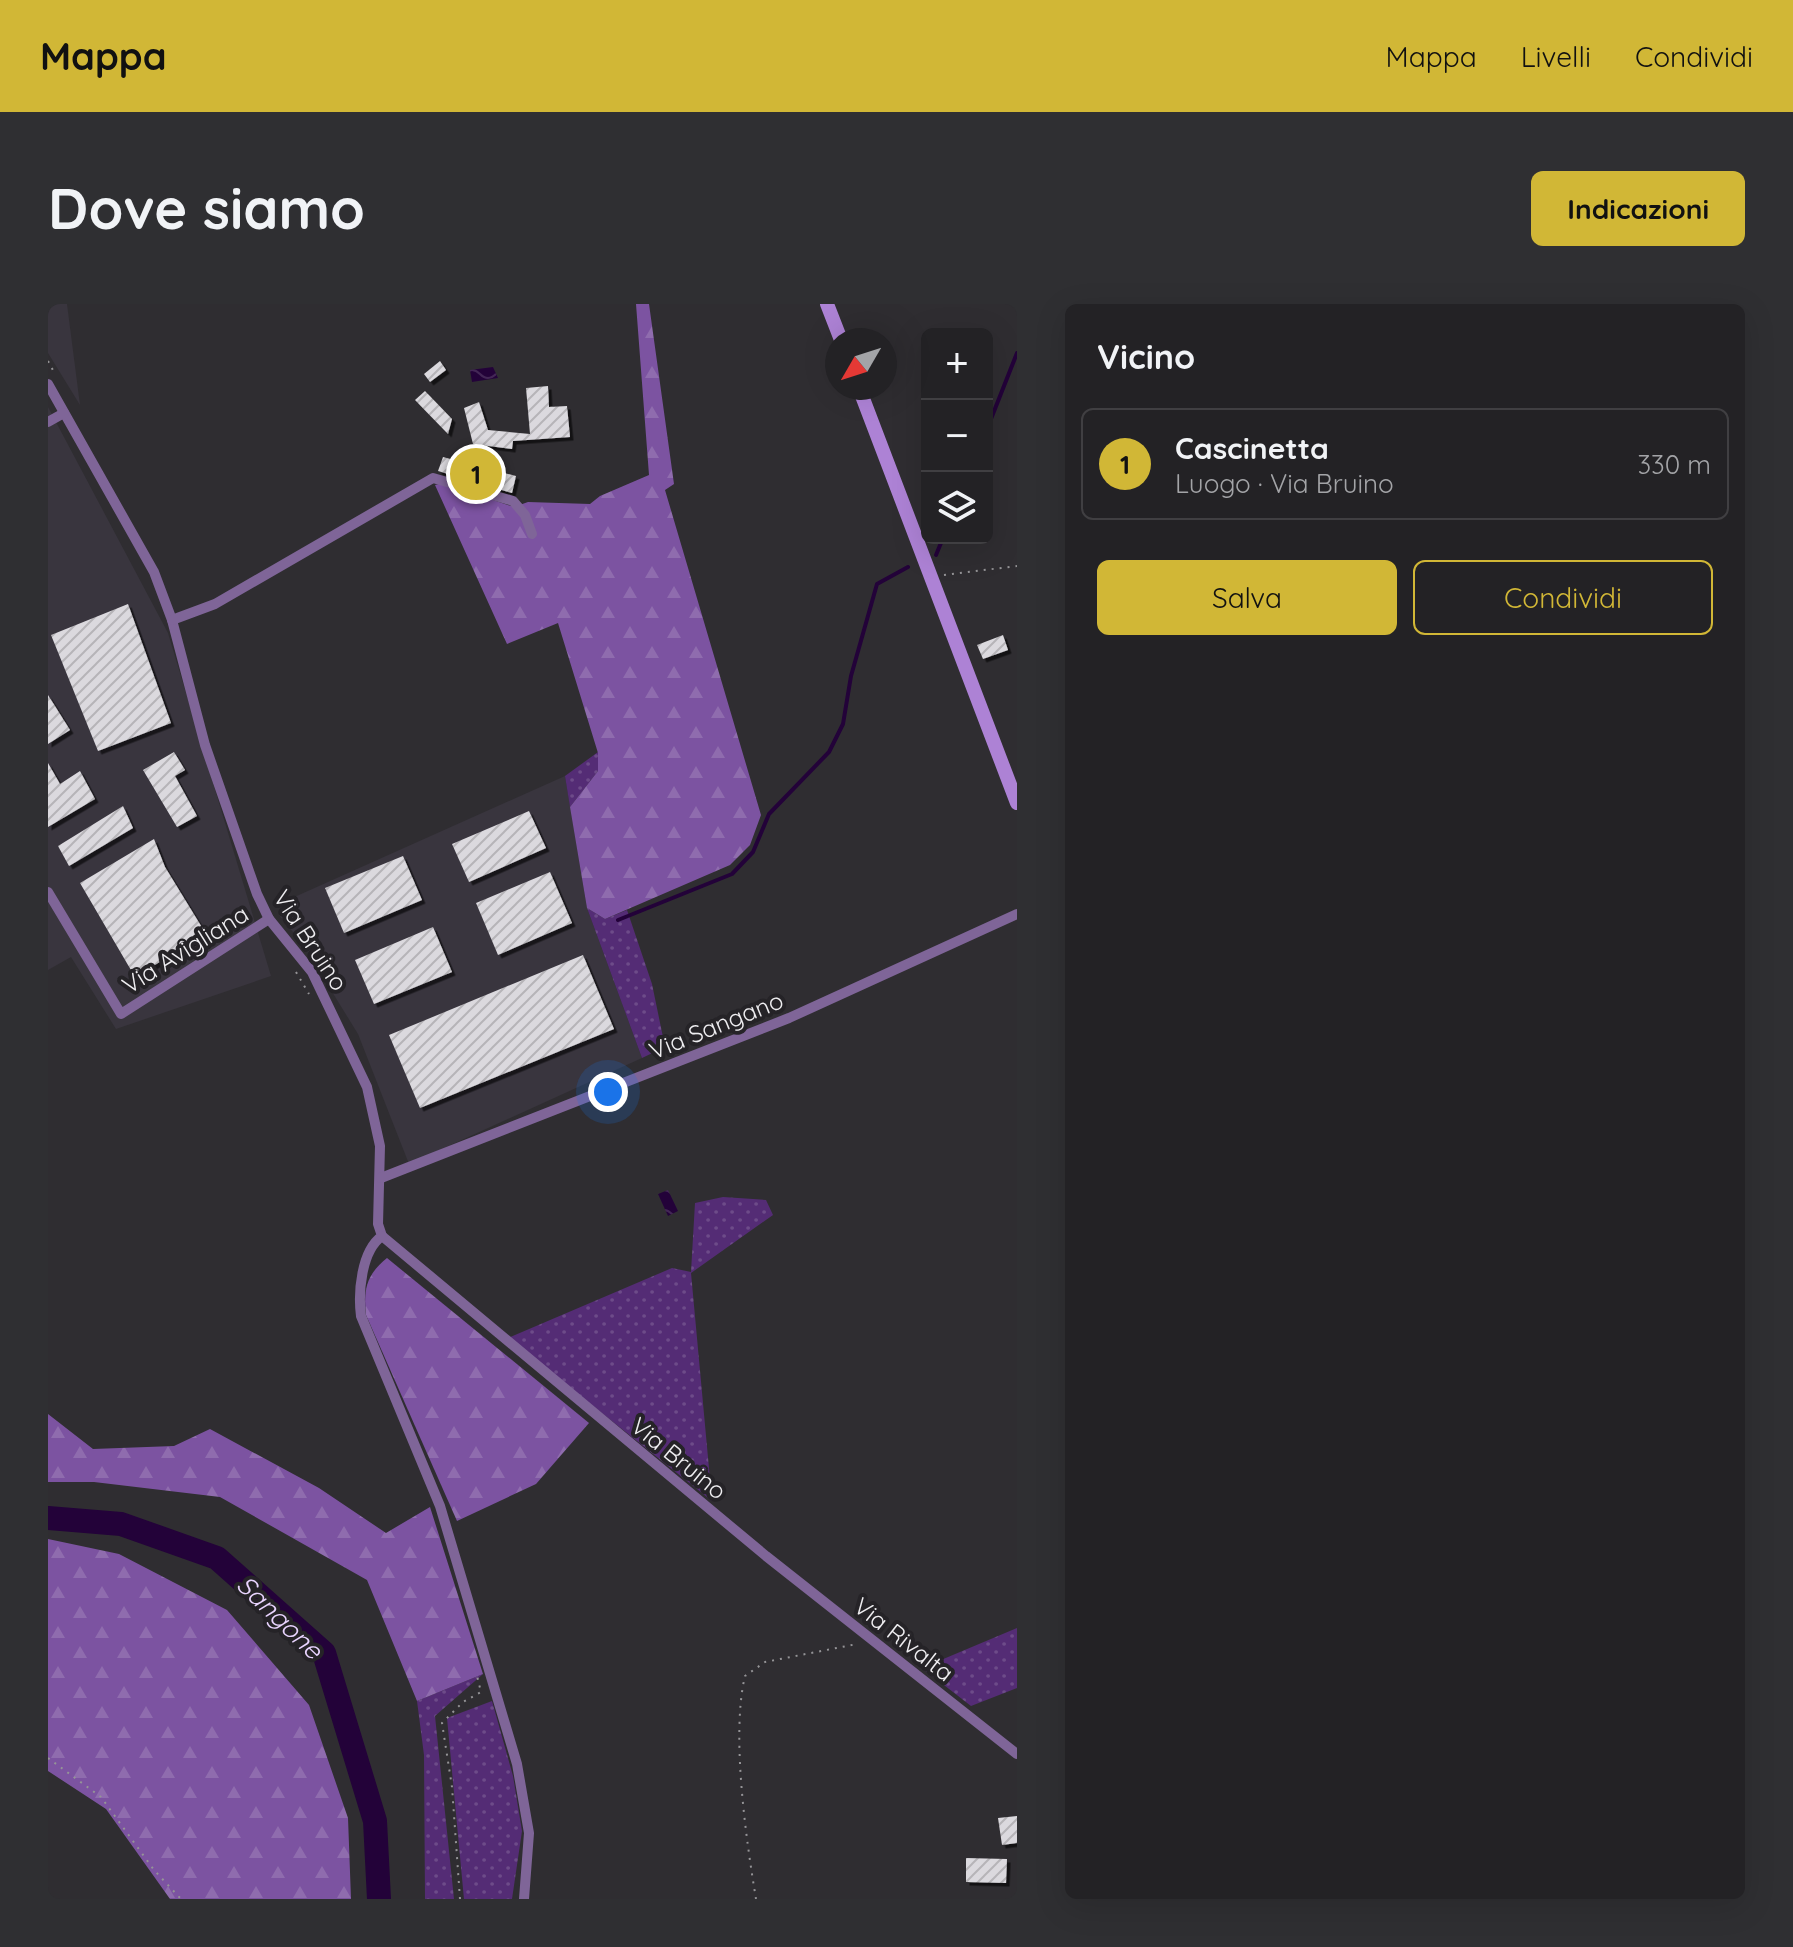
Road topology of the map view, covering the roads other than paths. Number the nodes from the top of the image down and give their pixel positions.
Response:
1 (827, 304) edge
2 (836, 328) edge
3 (48, 384) edge
4 (864, 400) edge
5 (64, 413) junction
6 (48, 422) edge
7 (532, 534) dead end
8 (172, 620) junction
9 (1017, 803) edge
10 (48, 892) edge
11 (1017, 914) edge
12 (269, 919) junction
13 (381, 1178) junction
14 (382, 1236) junction
15 (766, 1556) joint
16 (1017, 1754) edge
17 (524, 1899) edge

1 - 2 main road
3 - 5 street, Via Bruino
4 - 9 main road
5 - 6 street
5 - 8 street, Via Bruino
7 - 8 street
8 - 12 street, Via Bruino
10 - 12 street, Via Avigliana
11 - 13 street, Via Sangano
12 - 13 street, Via Bruino
13 - 14 street, Via Bruino
14 - 15 street, Via Bruino
14 - 17 street
15 - 16 street, Via Rivalta

